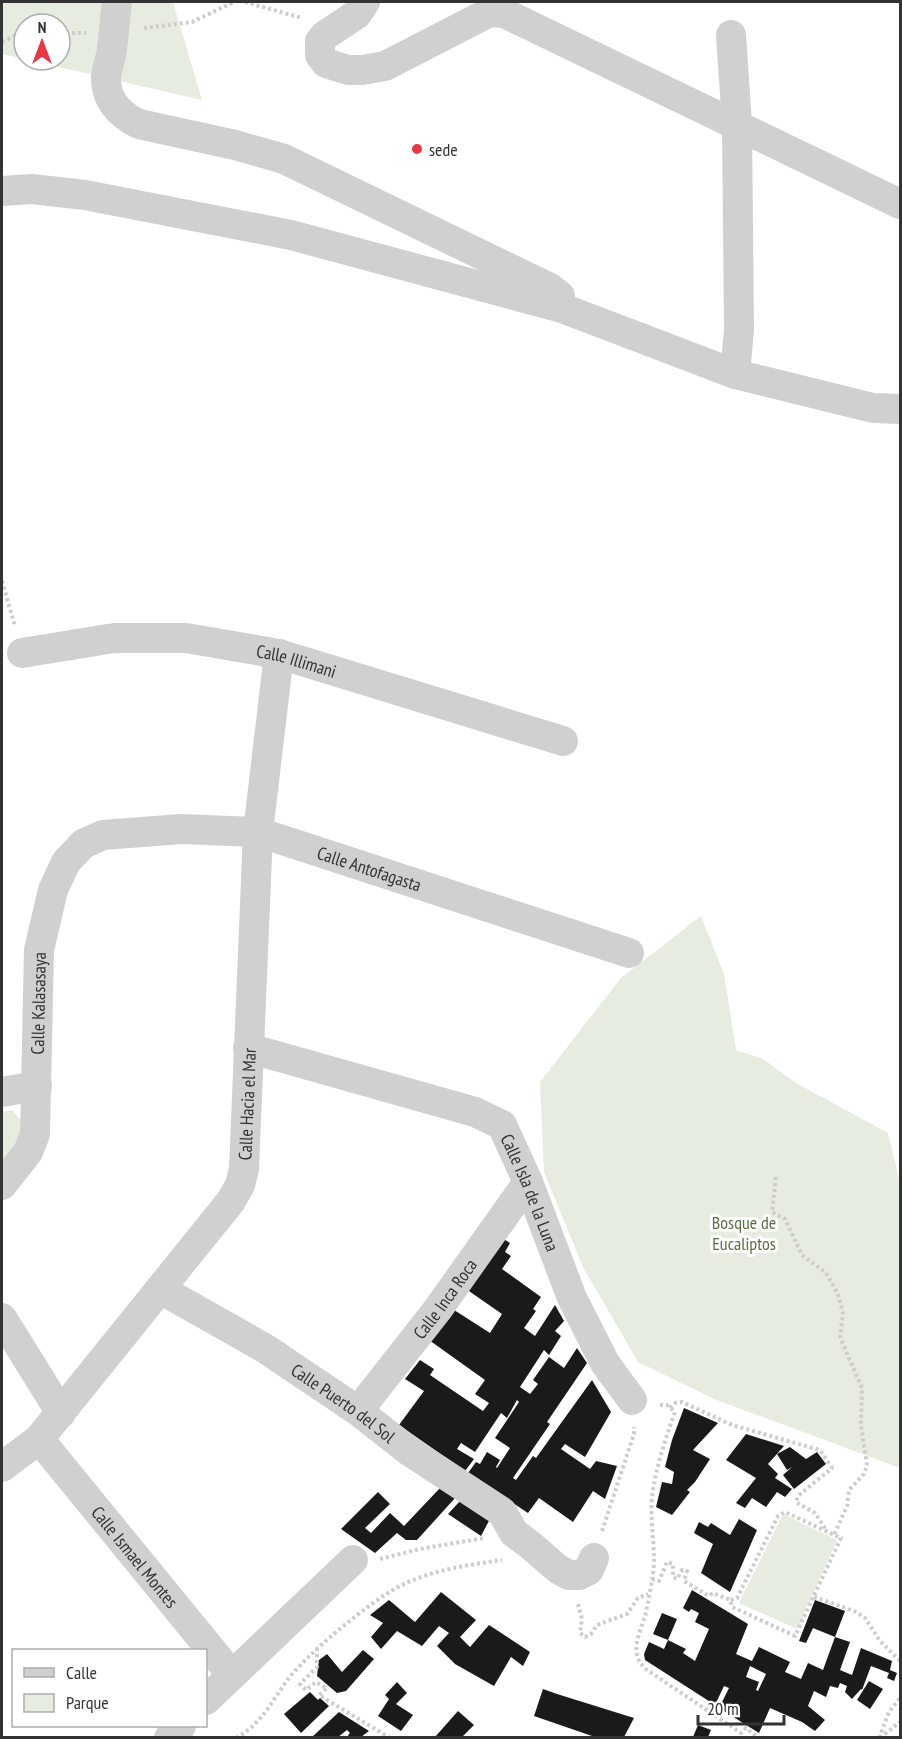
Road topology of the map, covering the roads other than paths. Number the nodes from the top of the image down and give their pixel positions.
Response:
1 (117, 2) edge
2 (365, 2) edge
3 (731, 35) dead end
4 (737, 124) junction
5 (2, 191) edge
6 (900, 204) edge
7 (562, 308) junction
8 (735, 374) junction
9 (900, 409) edge
10 (22, 653) road end
11 (279, 654) junction
12 (563, 741) dead end
13 (258, 832) junction
14 (104, 835) joint
15 (629, 953) dead end
16 (248, 1048) junction
17 (37, 1086) junction
18 (2, 1092) edge
19 (528, 1182) junction
20 (2, 1185) edge
21 (160, 1289) junction
22 (2, 1318) edge
23 (632, 1400) road end
24 (358, 1411) junction
25 (61, 1413) junction
26 (39, 1439) junction
27 (2, 1467) edge
28 (594, 1558) road end
29 (353, 1560) road end
30 (231, 1674) junction
31 (207, 1699) edge

1 - 7 street
2 - 4 street
3 - 4 street
4 - 6 street
4 - 8 street
5 - 7 street
7 - 8 street
8 - 9 street
10 - 11 street, Calle Illimani
11 - 12 street, Calle Illimani
11 - 13 street, Calle Hacia el Mar
13 - 14 street, Calle Antofagasta
13 - 15 street, Calle Antofagasta
13 - 16 street, Calle Hacia el Mar
14 - 17 street, Calle Kalasasaya
16 - 19 street, Calle Isla de la Luna
16 - 21 street, Calle Hacia el Mar
17 - 18 street
17 - 20 street, Calle Kalasasaya
19 - 23 street, Calle Isla de la Luna
19 - 24 street, Calle Inca Roca
21 - 24 street, Calle Puerto del Sol
21 - 25 street, Calle Hacia el Mar
22 - 25 street
24 - 28 street, Calle Puerto del Sol
25 - 26 street, Calle Hacia el Mar
26 - 27 street, Calle Hacia el Mar
26 - 30 street, Calle Ismael Montes
29 - 30 street
30 - 31 street

